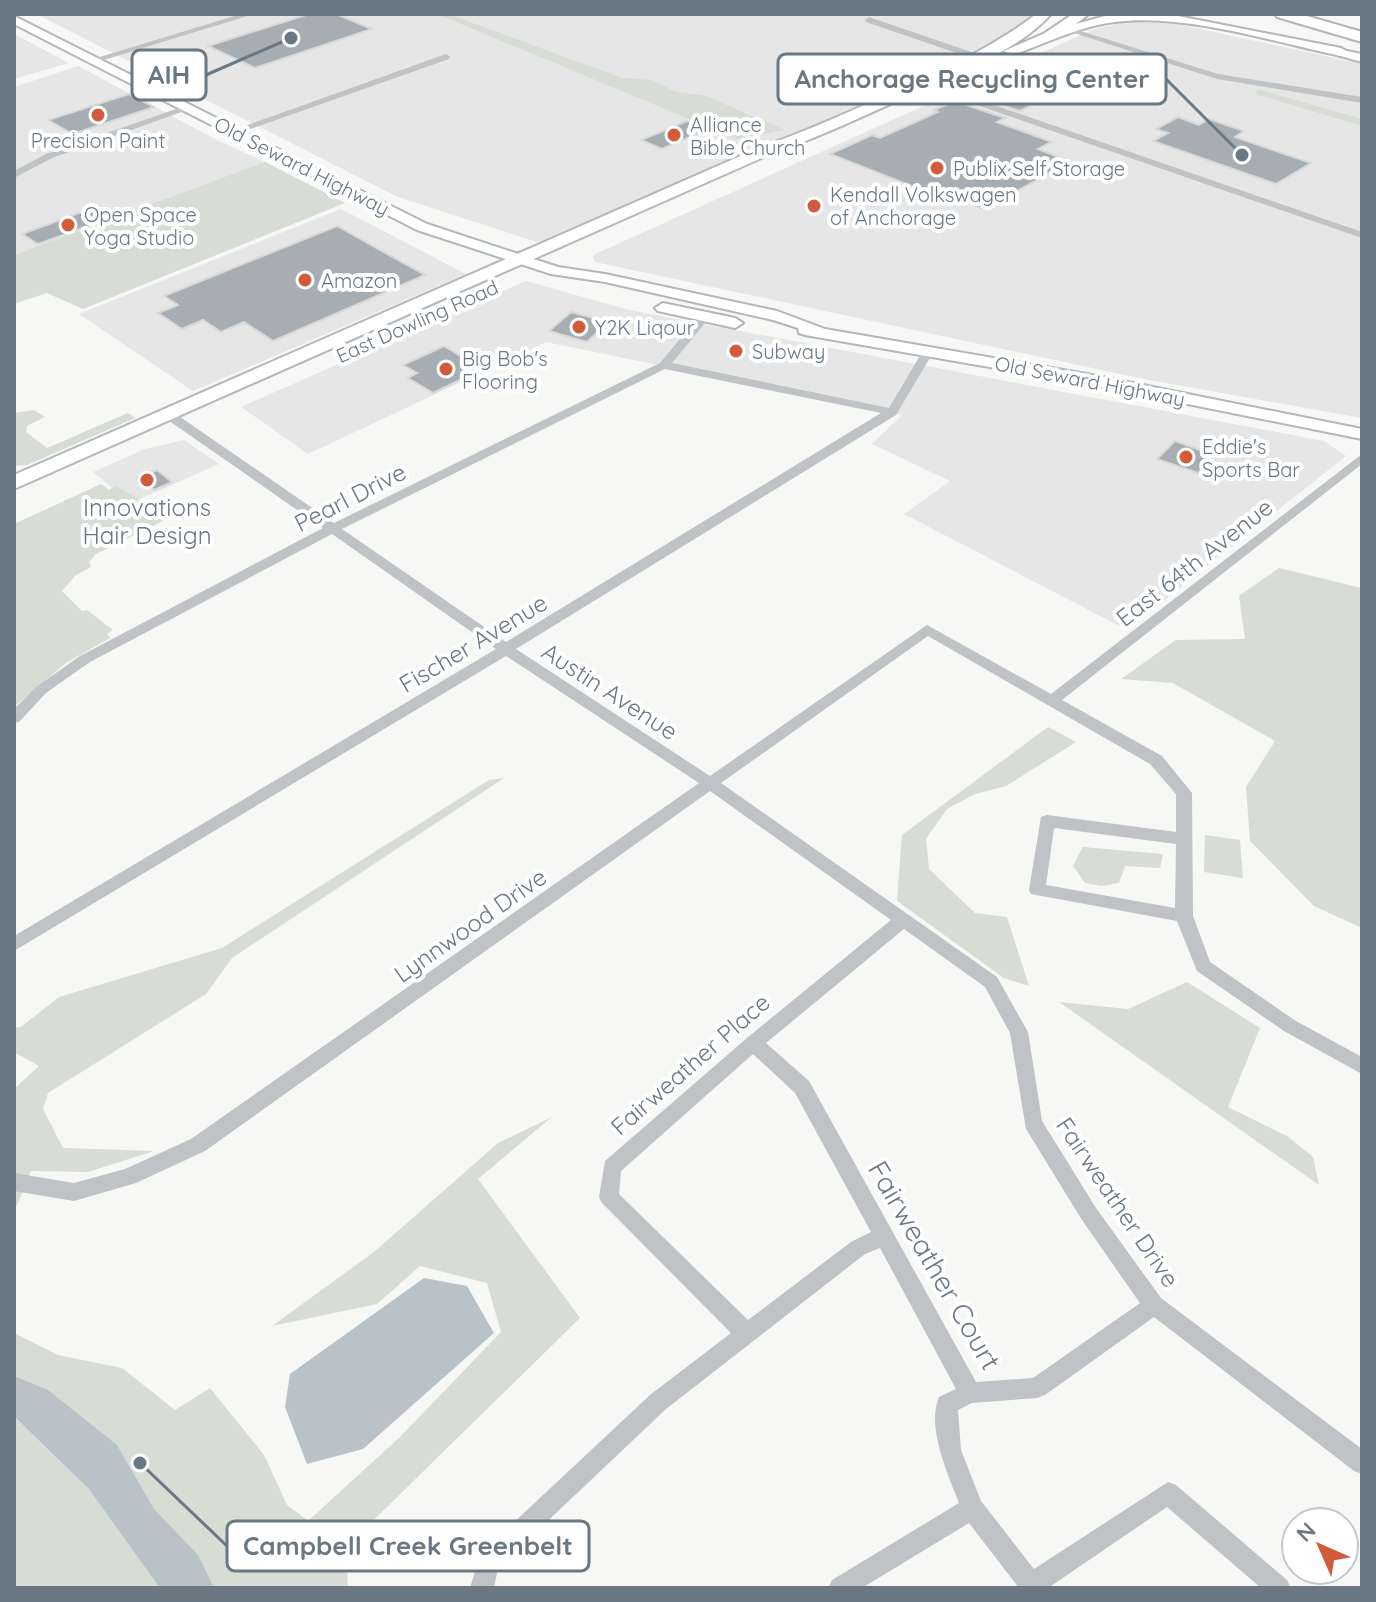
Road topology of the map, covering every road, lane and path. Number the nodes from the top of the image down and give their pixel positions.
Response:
1 (250, 14) edge
2 (1044, 14) edge
3 (1082, 14) edge
4 (1283, 14) edge
5 (1323, 14) edge
6 (1147, 15) edge
7 (14, 19) edge
8 (869, 20) dead end
9 (1362, 25) edge
10 (1074, 30) junction
11 (1050, 36) junction
12 (1362, 37) edge
13 (1341, 52) joint
14 (446, 57) dead end
15 (972, 58) junction
16 (1362, 58) edge
17 (94, 60) junction
18 (922, 83) junction
19 (1362, 100) edge
20 (188, 108) junction
21 (233, 132) junction
22 (814, 134) junction
23 (14, 175) edge
24 (1362, 235) edge
25 (519, 261) junction
26 (547, 269) junction
27 (704, 317) junction
28 (818, 330) junction
29 (928, 351) junction
30 (664, 365) junction
31 (892, 412) junction
32 (176, 420) junction
33 (1362, 434) edge
34 (1362, 458) edge
35 (14, 483) edge
36 (14, 496) edge
37 (334, 528) junction
38 (506, 649) junction
39 (1053, 700) junction
40 (14, 718) edge
41 (711, 784) junction
42 (1185, 839) junction
43 (1184, 916) junction
44 (903, 920) junction
45 (14, 944) edge
46 (753, 1043) junction
47 (1362, 1066) edge
48 (14, 1182) edge
49 (884, 1236) junction
50 (1154, 1305) junction
51 (747, 1334) junction
52 (970, 1393) junction
53 (1362, 1463) edge
54 (972, 1508) junction
55 (1033, 1586) edge
56 (482, 1588) edge
57 (840, 1588) edge
58 (1279, 1588) edge

1 - 17 street
2 - 15 main road, East Dowling Road
3 - 11 main road, East Dowling Road
4 - 12 highway
5 - 9 highway
6 - 10 main road
6 - 13 main road
7 - 17 main road, Old Seward Highway
8 - 15 street
10 - 11 main road
10 - 19 street
11 - 15 main road, East Dowling Road
13 - 16 highway
14 - 21 street
15 - 18 main road, East Dowling Road
17 - 20 main road, Old Seward Highway
18 - 22 main road, East Dowling Road
18 - 24 street
20 - 21 main road, Old Seward Highway
20 - 23 street
21 - 25 main road, Old Seward Highway
22 - 25 main road, East Dowling Road
22 - 26 main road, East Dowling Road
25 - 26 main road, Old Seward Highway
25 - 32 main road, East Dowling Road
26 - 27 main road, Old Seward Highway
26 - 28 main road, Old Seward Highway
26 - 32 main road, East Dowling Road
27 - 28 main road, Old Seward Highway
27 - 30 street, Pearl Drive
28 - 29 main road, Old Seward Highway
29 - 31 street, Fischer Avenue
29 - 33 main road, Old Seward Highway
30 - 31 street
30 - 37 street, Pearl Drive
31 - 38 street, Fischer Avenue
32 - 35 main road, East Dowling Road
32 - 36 main road, East Dowling Road
32 - 37 street, Austin Avenue
34 - 39 street, East 64th Avenue
37 - 38 street, Austin Avenue
37 - 40 street, Pearl Drive
38 - 41 street, Austin Avenue
38 - 45 street, Fischer Avenue
39 - 41 street, Lynnwood Drive
39 - 42 street
41 - 44 street, Fairweather Drive
41 - 48 street, Lynnwood Drive
42 - 43 street
42 - 43 street
43 - 47 street
44 - 46 street, Fairweather Place
44 - 50 street, Fairweather Drive
46 - 49 street, Fairweather Court
46 - 51 street, Fairweather Place
49 - 51 street
49 - 52 street, Fairweather Court
50 - 52 street, Fairweather Court
50 - 53 street, Fairweather Drive
51 - 56 street
52 - 54 street
54 - 55 street
54 - 57 street
55 - 58 street

